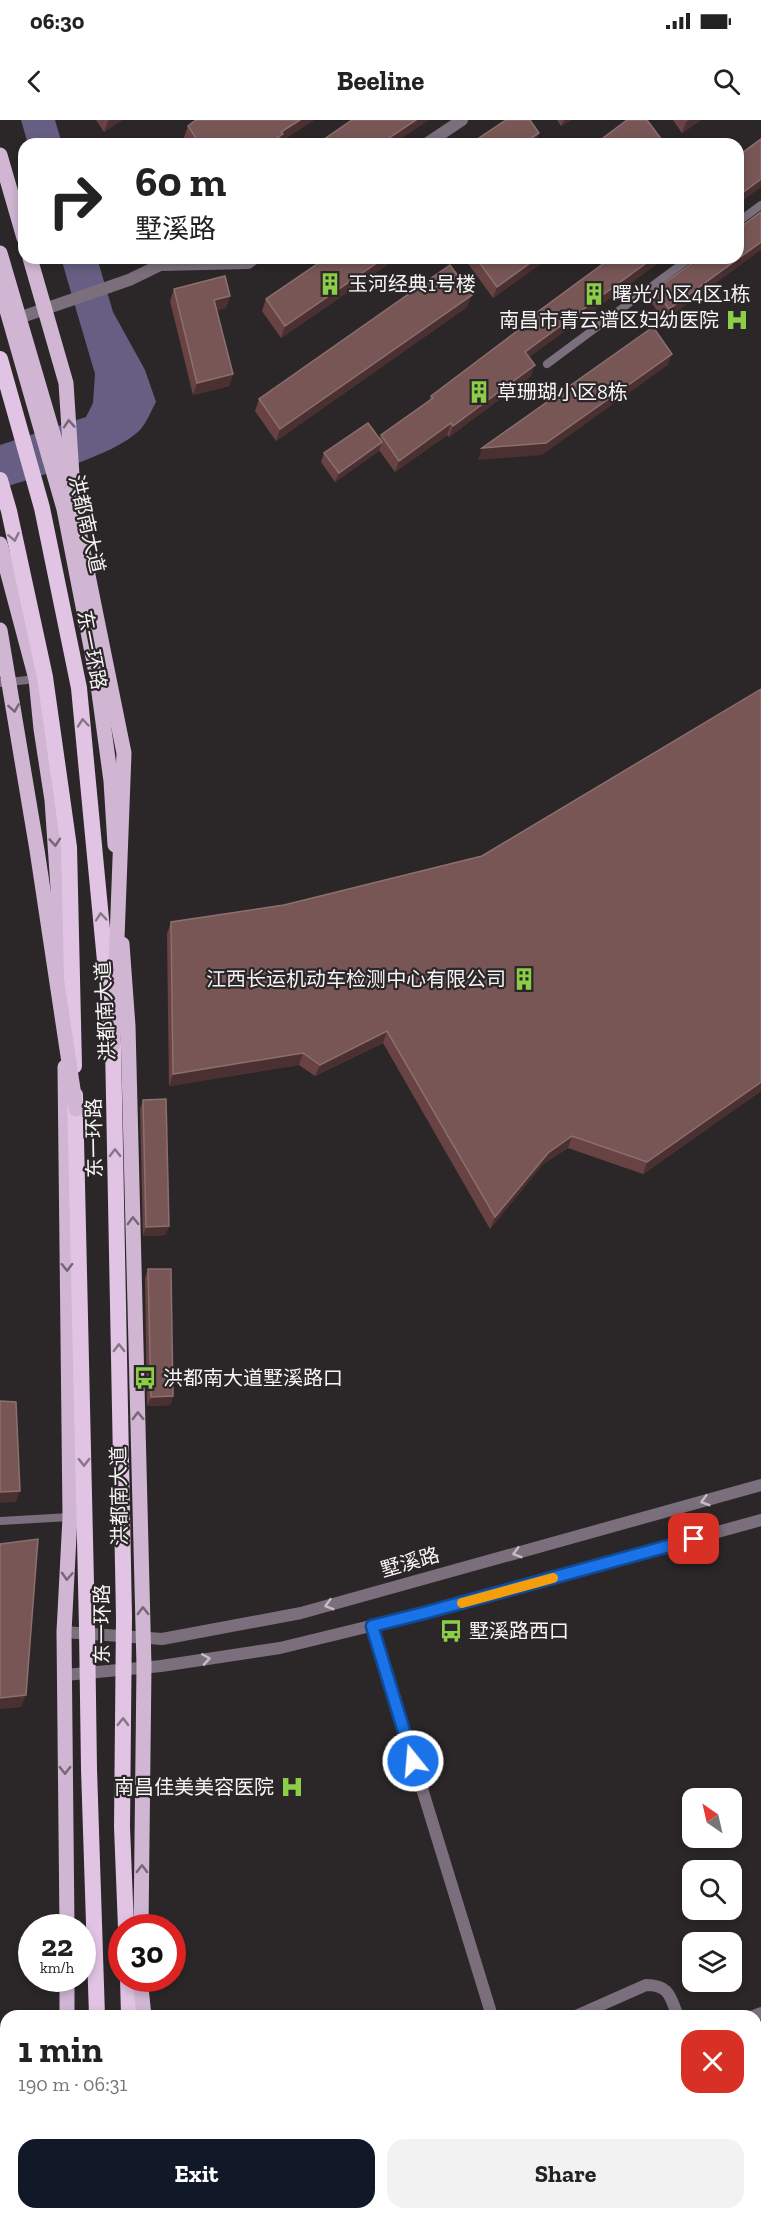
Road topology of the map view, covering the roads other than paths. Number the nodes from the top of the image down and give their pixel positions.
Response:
1 (462, 120) edge
2 (435, 138) edge
3 (0, 154) edge
4 (761, 206) edge
5 (18, 217) edge
6 (744, 218) edge
7 (0, 253) edge
8 (32, 264) edge
9 (204, 264) edge
10 (682, 264) edge
11 (0, 286) edge
12 (10, 321) junction
13 (0, 359) edge
14 (547, 364) dead end
15 (0, 480) edge
16 (69, 508) junction
17 (0, 544) edge
18 (0, 630) edge
19 (36, 679) junction
20 (0, 683) edge
21 (113, 1044) junction
22 (76, 1109) junction
23 (761, 1485) edge
24 (70, 1517) junction
25 (761, 1520) edge
26 (0, 1521) edge
27 (372, 1626) junction
28 (64, 1632) junction
29 (143, 1637) junction
30 (144, 1666) junction
31 (64, 1675) junction
32 (122, 1827) junction
33 (67, 1914) edge
34 (125, 1914) edge
35 (132, 1914) edge
36 (141, 1914) edge
37 (67, 1992) edge
38 (128, 1992) edge
39 (141, 1992) edge
40 (67, 2010) edge
41 (97, 2010) edge
42 (129, 2010) edge
43 (142, 2010) edge
44 (490, 2010) edge
45 (590, 2010) edge
46 (675, 2010) edge

1 - 2 street
3 - 5 main road
4 - 6 lane
7 - 16 main road, bridge
16 -> 8 main road, bridge
9 - 12 street
10 - 14 lane
11 - 12 main road, 洪都南大道
12 - 16 main road, 洪都南大道
21 -> 13 highway, 东一环路, bridge
15 -> 22 highway, 东一环路, bridge
16 - 21 main road, bridge
29 -> 16 main road, 洪都南大道
17 - 19 main road, 洪都南大道
18 -> 22 main road, bridge
19 - 20 lane
19 -> 24 main road, 洪都南大道
32 -> 21 highway, 东一环路, bridge
22 -> 41 highway, 东一环路, bridge
23 -> 29 street, 墅溪路
24 - 26 lane
24 -> 28 main road, 洪都南大道
25 - 27 street
30 -> 27 street
27 - 44 street
28 - 29 street, 墅溪路
28 - 31 main road, 洪都南大道
29 - 30 main road, 洪都南大道
30 - 31 street
36 -> 30 main road, 洪都南大道
31 -> 33 main road, 洪都南大道
32 - 34 highway, 东一环路, bridge
32 - 35 main road, bridge
37 - 40 main road
38 - 42 highway
39 - 43 main road, bridge
45 - 46 street

